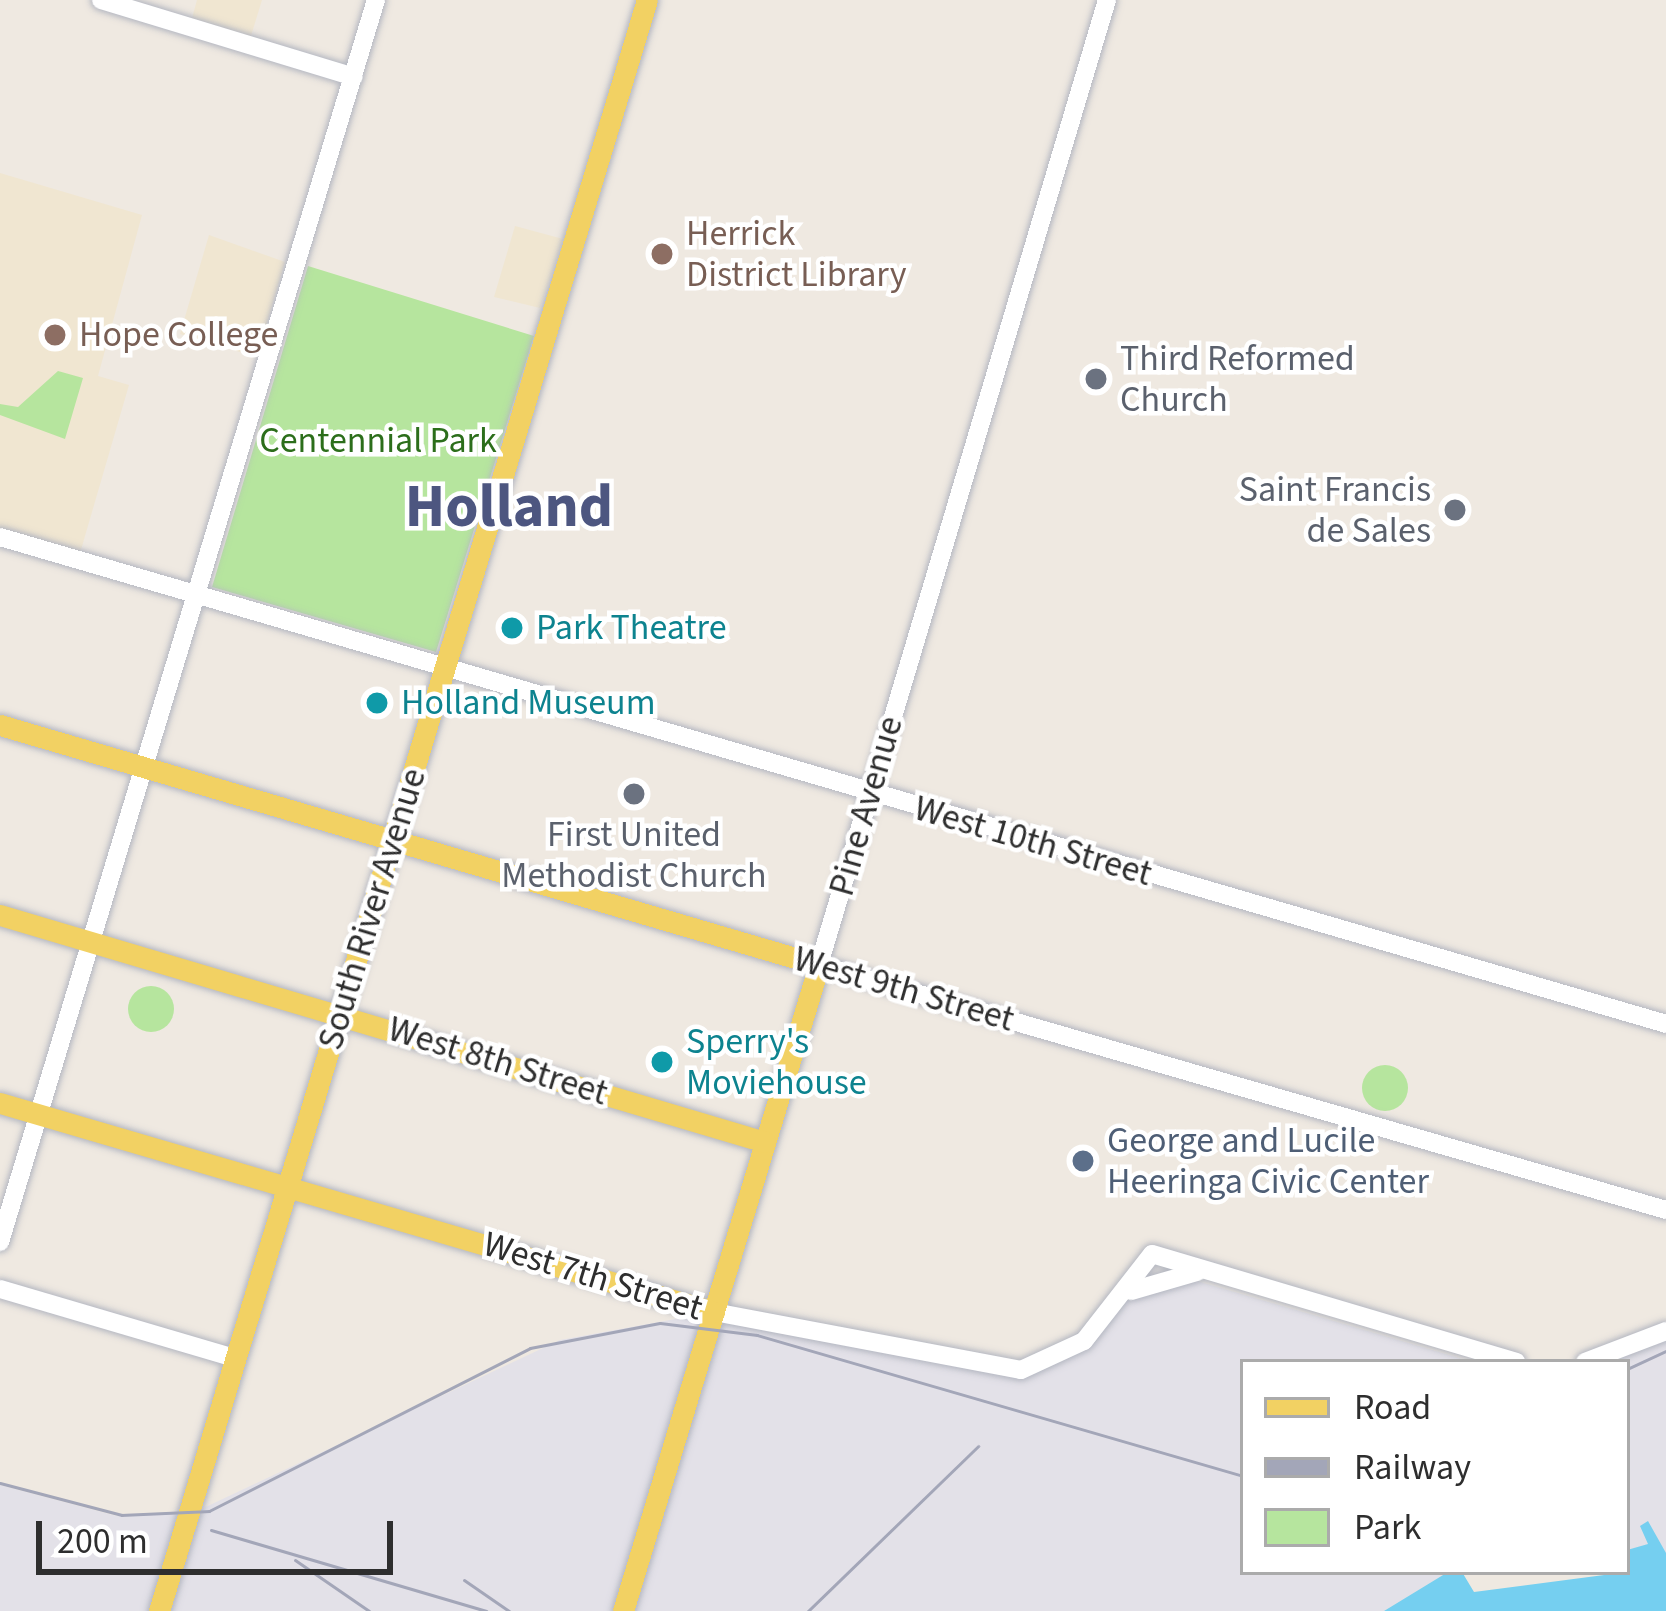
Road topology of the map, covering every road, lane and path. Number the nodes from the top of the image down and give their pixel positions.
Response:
1 (101, 0) edge
2 (376, 0) edge
3 (646, 0) edge
4 (1107, 0) edge
5 (354, 77) junction
6 (0, 537) edge
7 (193, 594) junction
8 (444, 668) junction
9 (0, 724) edge
10 (142, 767) junction
11 (871, 793) junction
12 (394, 839) junction
13 (0, 915) edge
14 (92, 943) junction
15 (819, 965) junction
16 (340, 1014) junction
17 (1666, 1024) edge
18 (0, 1103) edge
19 (39, 1115) junction
20 (765, 1142) junction
21 (287, 1186) junction
22 (1666, 1210) edge
23 (0, 1242) edge
24 (1208, 1271) junction
25 (0, 1289) edge
26 (1130, 1292) junction
27 (713, 1312) junction
28 (1666, 1331) edge
29 (235, 1358) junction
30 (1506, 1359) edge
31 (1593, 1359) edge
32 (159, 1611) edge
33 (623, 1611) edge

1 - 5 street
2 - 5 street
3 - 8 main road, South River Avenue
4 - 11 street, Pine Avenue
5 - 7 street
6 - 7 street, West 10th Street
7 - 8 street, West 10th Street
7 - 10 street
8 - 11 street, West 10th Street
8 - 12 main road, South River Avenue
9 - 10 main road, West 9th Street
10 - 12 main road, West 9th Street
10 - 14 street
11 - 15 street, Pine Avenue
11 - 17 street, West 10th Street
12 - 15 main road, West 9th Street
12 - 16 main road, South River Avenue
13 - 14 main road, West 8th Street
14 - 16 main road, West 8th Street
14 - 19 street
15 - 20 main road, Pine Avenue
15 - 22 street, West 9th Street
16 - 20 main road, West 8th Street
16 - 21 main road, South River Avenue
18 - 19 main road, West 7th Street
19 - 21 main road, West 7th Street
19 - 23 street
20 - 27 main road, Pine Avenue
21 - 27 main road, West 7th Street
21 - 29 main road, South River Avenue
24 - 26 street
24 - 26 street, West 7th Street
24 - 30 street
25 - 29 street
26 - 27 street, West 7th Street
27 - 33 main road, Pine Avenue
28 - 31 street
29 - 32 main road, South River Avenue

